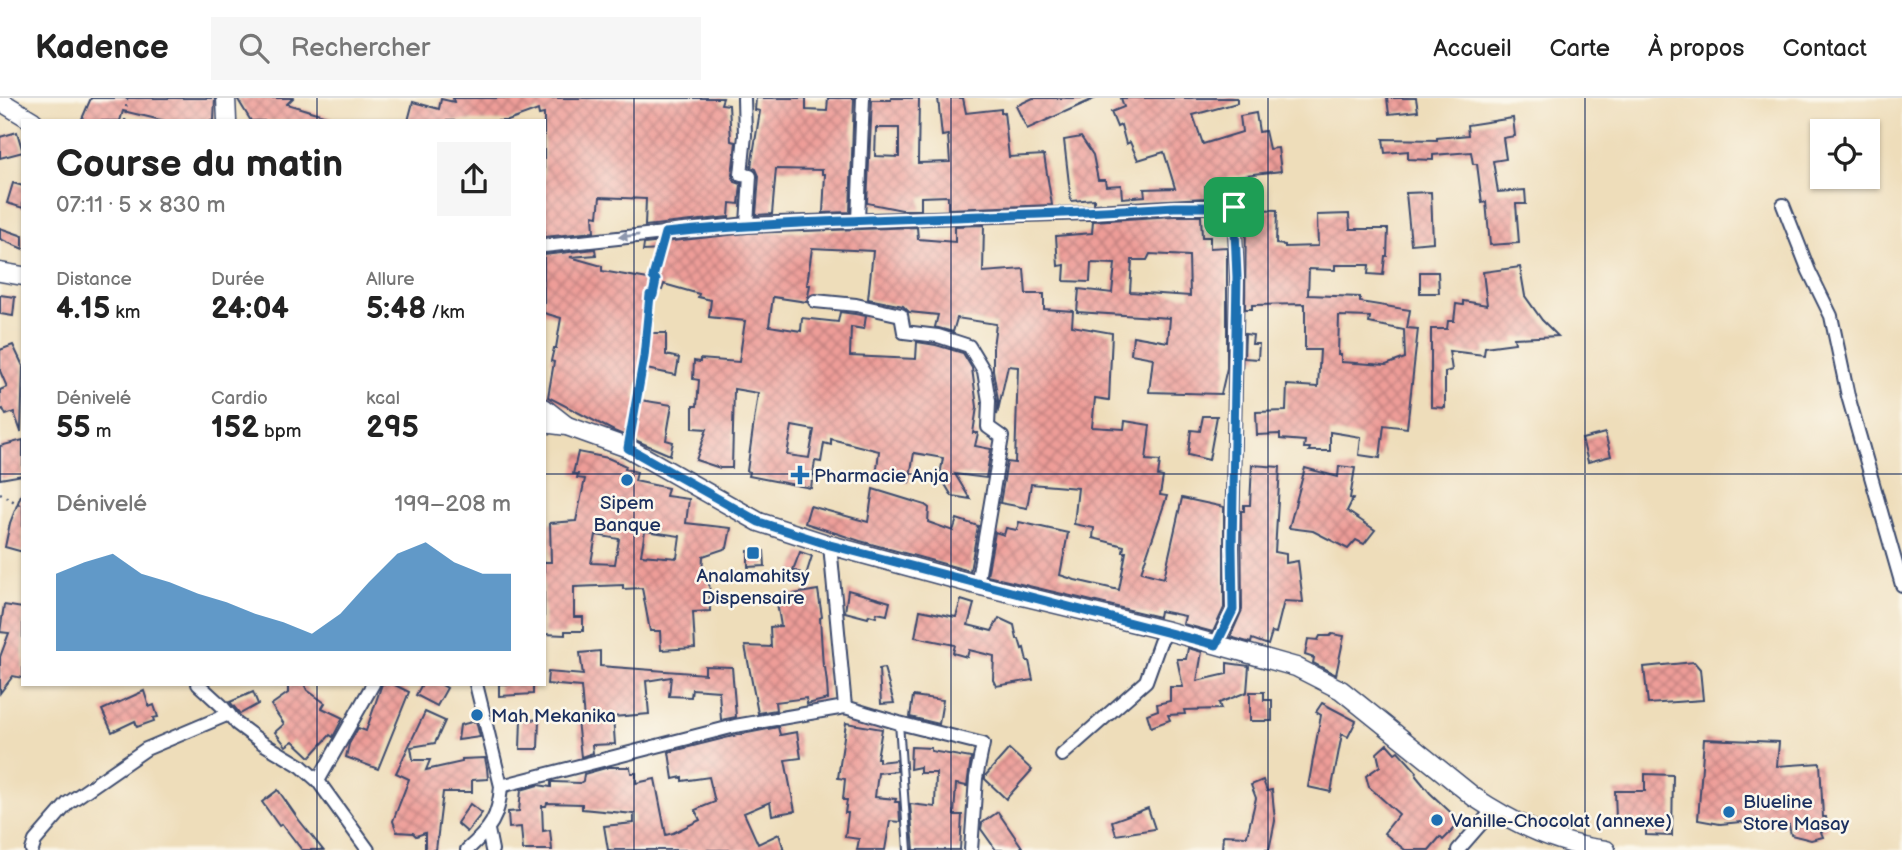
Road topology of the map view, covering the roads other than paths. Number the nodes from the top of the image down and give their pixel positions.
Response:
1 (226, 98) edge
2 (744, 98) edge
3 (863, 98) edge
4 (0, 101) edge
5 (30, 119) edge
6 (227, 119) edge
7 (1783, 205) dead end
8 (858, 220) junction
9 (747, 224) junction
10 (546, 246) edge
11 (0, 272) edge
12 (21, 276) edge
13 (815, 301) dead end
14 (546, 410) edge
15 (546, 423) edge
16 (567, 426) junction
17 (830, 545) junction
18 (977, 585) junction
19 (1902, 585) edge
20 (1168, 631) junction
21 (1216, 645) junction
22 (200, 686) edge
23 (372, 686) edge
24 (476, 686) edge
25 (845, 707) junction
26 (229, 714) junction
27 (898, 723) junction
28 (1062, 755) dead end
29 (318, 781) junction
30 (501, 786) junction
31 (1493, 810) junction
32 (488, 830) junction
33 (1563, 846) edge
34 (32, 850) edge
35 (368, 850) edge
36 (467, 850) edge
37 (492, 850) edge
38 (908, 850) edge
39 (971, 850) edge
40 (1458, 850) edge
41 (1606, 850) edge

1 - 6 main road
2 - 9 street
3 - 8 street
4 - 5 main road
7 - 19 street
8 - 9 street
8 - 21 street
9 -> 10 street
11 - 12 main road
13 - 18 street
14 - 16 main road
15 - 16 main road
16 - 17 main road
17 - 18 main road
17 - 25 street
18 - 20 main road
20 - 21 main road
20 - 28 street
21 - 31 main road
22 - 26 street
23 - 29 street
24 - 30 street
25 - 27 street
25 - 30 street
26 - 29 street
26 - 34 street
27 - 38 lane
27 - 39 street
29 - 35 street
30 - 32 street
31 - 33 main road
31 - 40 street
32 - 36 street
32 - 37 street
33 - 41 main road

